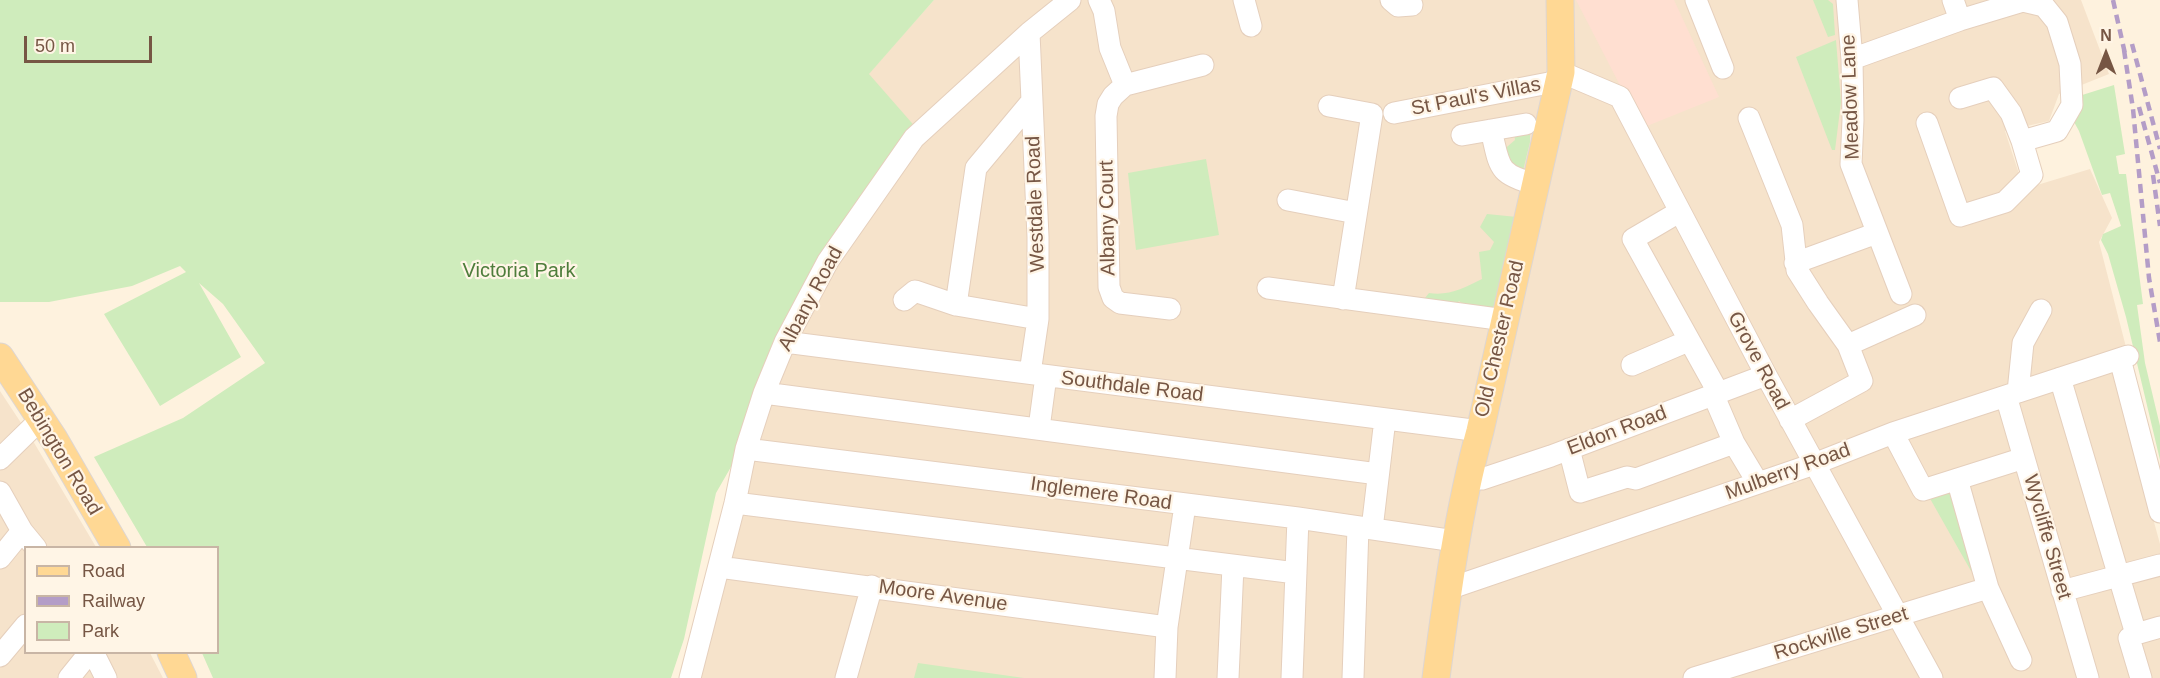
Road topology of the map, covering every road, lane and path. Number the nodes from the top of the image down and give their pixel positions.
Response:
1 (1071, 0) edge
2 (1100, 0) edge
3 (1244, 0) edge
4 (1560, 0) edge
5 (1696, 0) edge
6 (1847, 0) edge
7 (1956, 10) edge
8 (1251, 26) dead end
9 (1029, 33) junction
10 (1852, 58) junction
11 (1203, 65) dead end
12 (1724, 68) dead end
13 (1560, 77) junction
14 (1125, 85) junction
15 (1960, 98) dead end
16 (1032, 101) junction
17 (1329, 106) dead end
18 (1394, 113) dead end
19 (1749, 118) dead end
20 (1927, 123) dead end
21 (1526, 124) dead end
22 (1491, 130) junction
23 (1462, 135) dead end
24 (2022, 141) junction
25 (1535, 184) junction
26 (1288, 200) dead end
27 (1679, 212) junction
28 (1356, 213) junction
29 (1877, 233) junction
30 (1795, 263) junction
31 (1268, 288) dead end
32 (1900, 294) dead end
33 (1344, 299) junction
34 (904, 300) dead end
35 (956, 305) junction
36 (1170, 309) dead end
37 (2042, 310) dead end
38 (1915, 315) dead end
39 (1038, 319) junction
40 (1504, 320) junction
41 (1688, 341) junction
42 (785, 342) junction
43 (1848, 345) junction
44 (0, 357) edge
45 (1632, 365) dead end
46 (1038, 374) junction
47 (1766, 375) junction
48 (2060, 378) junction
49 (764, 393) junction
50 (1715, 393) junction
51 (2012, 394) junction
52 (41, 419) junction
53 (1385, 419) junction
54 (1790, 420) junction
55 (1039, 428) junction
56 (1480, 431) junction
57 (1893, 433) junction
58 (1734, 443) junction
59 (746, 449) junction
60 (1569, 449) junction
61 (2024, 458) junction
62 (0, 459) edge
63 (1814, 464) junction
64 (1378, 474) junction
65 (1467, 478) junction
66 (1957, 479) junction
67 (1758, 483) junction
68 (0, 492) edge
69 (735, 503) junction
70 (1185, 505) junction
71 (2160, 512) edge
72 (1298, 518) junction
73 (1365, 528) junction
74 (22, 531) junction
75 (1455, 541) junction
76 (34, 546) edge
77 (116, 546) edge
78 (0, 558) edge
79 (1177, 560) junction
80 (1233, 566) junction
81 (2160, 566) edge
82 (719, 567) junction
83 (1296, 573) junction
84 (2119, 576) junction
85 (872, 586) junction
86 (1989, 588) junction
87 (1448, 589) junction
88 (2062, 591) junction
89 (1898, 617) junction
90 (24, 627) edge
91 (1167, 627) junction
92 (2160, 627) edge
93 (2136, 634) junction
94 (90, 654) edge
95 (93, 654) edge
96 (172, 654) edge
97 (0, 656) edge
98 (2021, 660) dead end
99 (69, 678) edge
100 (106, 678) edge
101 (183, 678) edge
102 (690, 678) edge
103 (846, 678) edge
104 (1165, 678) edge
105 (1228, 678) edge
106 (1292, 678) edge
107 (1353, 678) edge
108 (1436, 678) edge
109 (1694, 678) edge
110 (1932, 678) edge
111 (2088, 678) edge
112 (2141, 678) edge

1 - 9 street, Albany Road
2 - 14 street
3 - 8 street
4 - 13 main road, Old Chester Road
5 - 12 street
6 - 10 street, Meadow Lane
7 - 10 street
7 - 24 street
9 - 16 street, Westdale Road
9 - 42 street, Albany Road
10 - 29 street, Meadow Lane
11 - 14 street
13 - 18 street, St Paul's Villas
13 - 25 main road, Old Chester Road
13 - 27 street, Grove Road
14 - 36 street, Albany Court
15 - 24 street
16 - 35 street
16 - 39 street, Westdale Road
17 - 28 street
19 - 30 street
20 - 24 street
21 - 22 street
22 - 23 street
22 - 25 street
25 - 40 main road, Old Chester Road
26 - 28 street
27 - 41 street
27 - 47 street, Grove Road
28 - 33 street
29 - 30 street
29 - 32 street, Meadow Lane
30 - 43 street
31 - 33 street
33 - 40 street
34 - 35 street
35 - 39 street
37 - 51 street
38 - 43 street
39 - 46 street, Westdale Road
40 - 56 main road, Old Chester Road
41 - 45 street
41 - 50 street
42 - 46 street, Southdale Road
42 - 49 street, Albany Road
43 - 54 street
44 - 52 main road, Bebington Road
46 - 53 street, Southdale Road
46 - 55 street, Westdale Road
47 - 50 street, Eldon Road
47 - 54 street, Grove Road
48 - 51 street, Mulberry Road
48 - 71 street, Mulberry Road
48 - 84 street
49 - 55 street
49 - 59 street, Albany Road
50 - 58 street
50 - 60 street, Eldon Road
51 - 57 street, Mulberry Road
51 - 61 street, Wycliffe Street
52 - 62 street
52 - 77 main road, Bebington Road
53 - 56 street, Southdale Road
53 - 64 street
54 - 63 street, Grove Road
55 - 64 street
56 - 65 main road, Old Chester Road
57 - 63 street, Mulberry Road
57 - 66 street
58 - 60 street
58 - 67 street
59 - 69 street, Albany Road
59 - 70 street, Inglemere Road
60 - 65 street, Eldon Road
61 - 66 street
61 - 88 street, Wycliffe Street
63 - 67 street, Mulberry Road
63 - 89 street, Grove Road
64 - 73 street
65 - 75 main road, Old Chester Road
66 - 86 street
67 - 87 street, Mulberry Road
68 - 74 street
69 - 79 street
69 - 82 street, Albany Road
70 - 72 street, Inglemere Road
70 - 79 street
72 - 73 street, Inglemere Road
72 - 83 street
73 - 75 street, Inglemere Road
73 - 107 street
74 - 76 street
74 - 78 street
75 - 87 main road, Old Chester Road
79 - 80 street
79 - 91 street
80 - 83 street
80 - 105 street
81 - 84 street
82 - 85 street, Moore Avenue
82 - 102 street, Albany Road
83 - 106 street
84 - 88 street
84 - 93 street
85 - 91 street, Moore Avenue
85 - 103 street
86 - 89 street, Rockville Street
86 - 98 street
87 - 108 main road, Old Chester Road
88 - 111 street, Wycliffe Street
89 - 109 street, Rockville Street
89 - 110 street, Grove Road
90 - 97 street
91 - 104 street
92 - 93 street
93 - 112 street
94 - 99 street
95 - 100 street
96 - 101 main road

